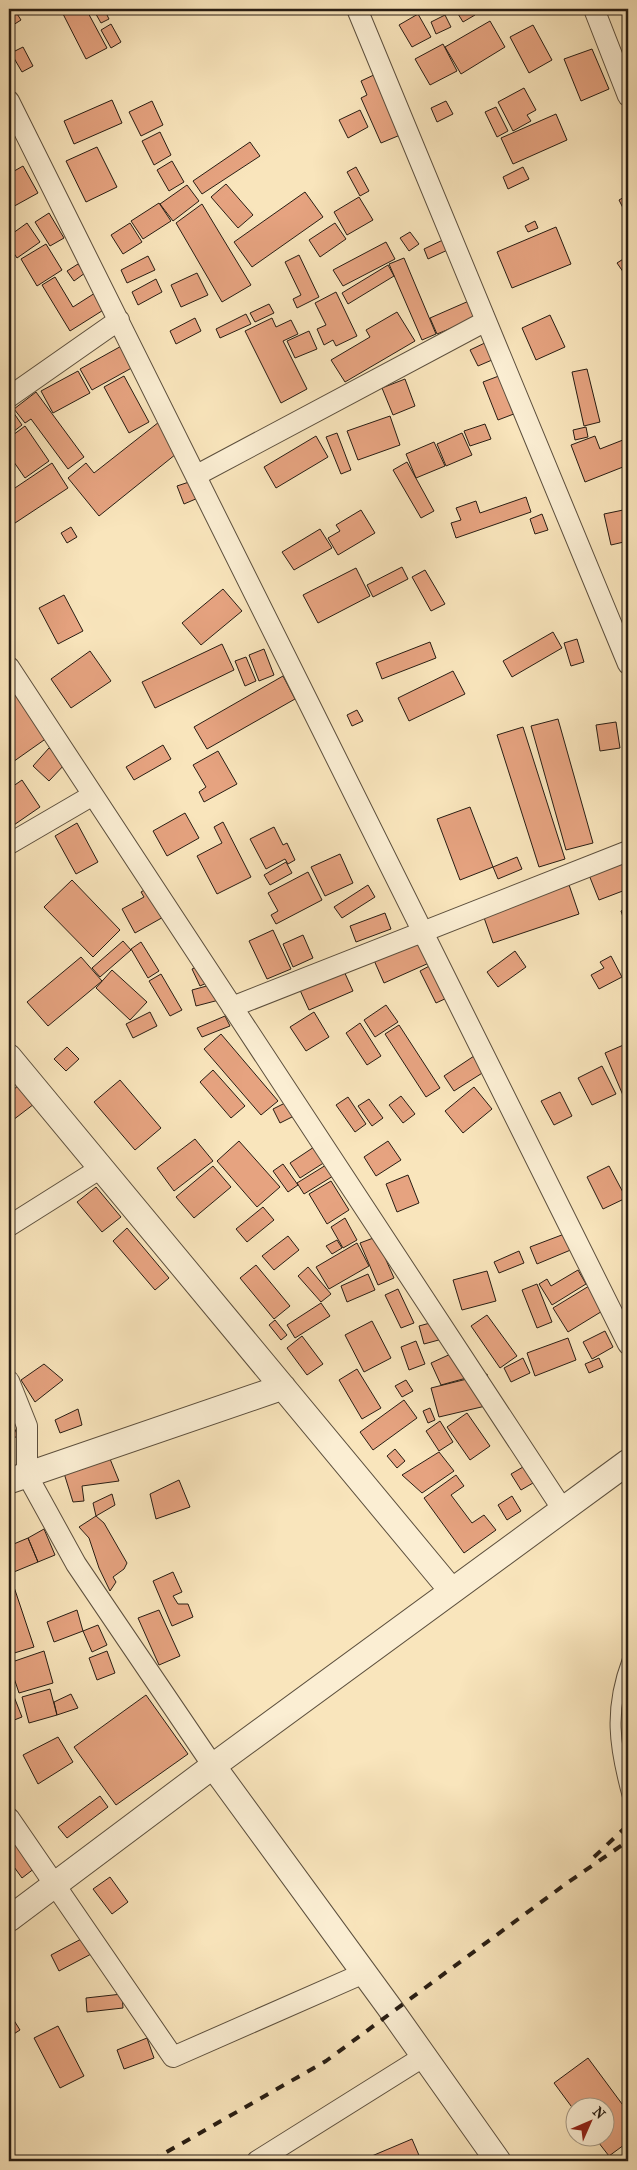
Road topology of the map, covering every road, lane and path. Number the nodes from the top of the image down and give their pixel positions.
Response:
1 (357, 9) edge
2 (594, 9) edge
3 (628, 96) edge
4 (9, 101) edge
5 (119, 320) junction
6 (486, 321) junction
7 (9, 397) edge
8 (196, 475) junction
9 (628, 664) edge
10 (9, 667) edge
11 (93, 795) junction
12 (9, 844) edge
13 (628, 851) edge
14 (423, 932) junction
15 (232, 1006) junction
16 (9, 1057) edge
17 (101, 1168) junction
18 (9, 1226) edge
19 (628, 1344) edge
20 (9, 1381) edge
21 (283, 1387) junction
22 (628, 1462) edge
23 (18, 1478) edge
24 (563, 1510) junction
25 (452, 1591) junction
26 (628, 1659) edge
27 (213, 1766) junction
28 (628, 1797) edge
29 (9, 1818) edge
30 (55, 1885) junction
31 (9, 1919) edge
32 (364, 1973) junction
33 (423, 2057) junction
34 (257, 2161) edge
35 (498, 2161) edge

1 - 6 street
2 - 3 street
4 - 5 street
5 - 7 street
5 - 8 street
6 - 8 street
6 - 9 street
8 - 14 street
10 - 11 street
11 - 12 street
11 - 15 street
13 - 14 street
14 - 15 street
14 - 19 street
15 - 24 street
16 - 17 street
17 - 18 street
17 - 21 street
20 - 23 street
21 - 23 street
21 - 25 street
22 - 24 street
23 - 27 street
24 - 25 street
25 - 27 street
26 - 28 lane
27 - 30 street
27 - 32 street
29 - 30 street
30 - 31 street
30 - 32 street
32 - 33 street
33 - 34 street
33 - 35 street

